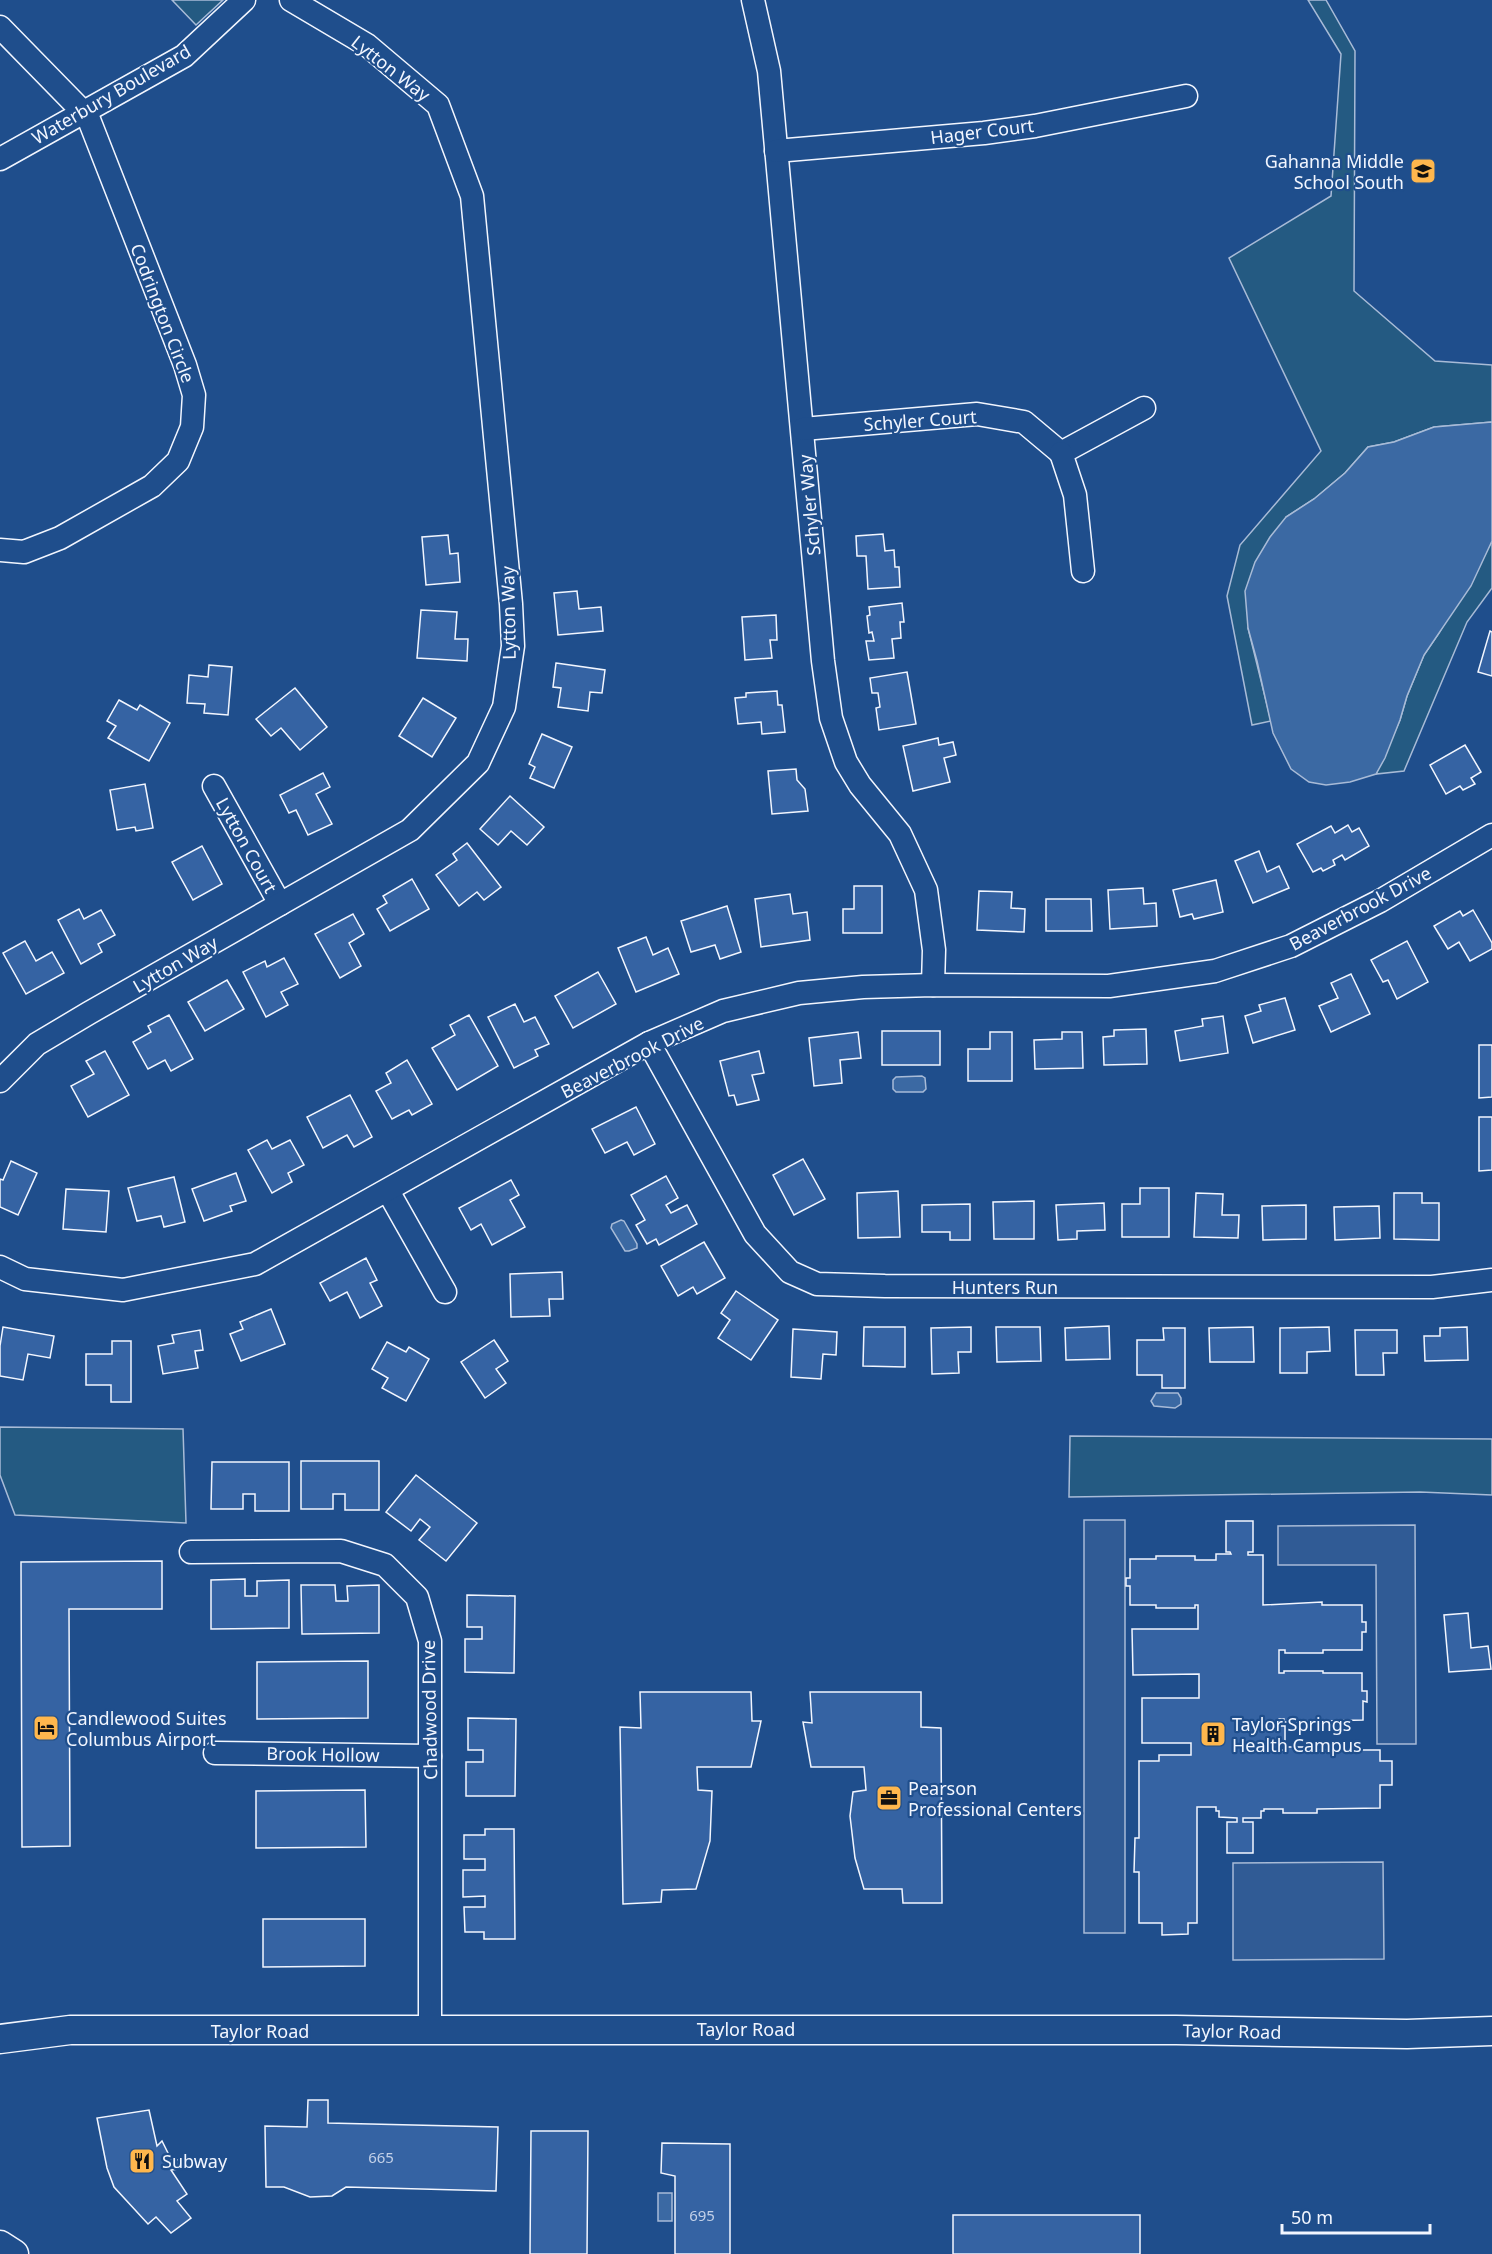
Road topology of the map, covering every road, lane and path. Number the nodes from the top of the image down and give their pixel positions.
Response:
1 (244, 0) edge
2 (291, 0) edge
3 (753, 0) edge
4 (0, 27) edge
5 (1186, 96) dead end
6 (84, 111) junction
7 (776, 151) junction
8 (0, 159) edge
9 (1144, 408) dead end
10 (803, 429) junction
11 (1061, 453) junction
12 (0, 550) edge
13 (1083, 571) dead end
14 (214, 786) dead end
15 (1491, 837) edge
16 (280, 904) junction
17 (933, 985) junction
18 (650, 1043) junction
19 (0, 1081) edge
20 (388, 1191) junction
21 (0, 1268) edge
22 (1492, 1280) edge
23 (445, 1292) dead end
24 (191, 1551) dead end
25 (215, 1753) dead end
26 (430, 1756) junction
27 (430, 2030) junction
28 (1492, 2031) edge
29 (0, 2039) edge
30 (0, 2245) edge
31 (14, 2254) edge

1 - 6 street, Waterbury Boulevard
2 - 16 street, Lytton Way
3 - 7 street, Schyler Way
4 - 6 street
5 - 7 street, Hager Court
6 - 8 street, Waterbury Boulevard
6 - 12 street, Codrington Circle
7 - 10 street, Schyler Way
9 - 11 street
10 - 11 street, Schyler Court
10 - 17 street, Schyler Way
11 - 13 street
14 - 16 street, Lytton Court
15 - 17 street, Beaverbrook Drive
16 - 19 street, Lytton Way
17 - 18 street, Beaverbrook Drive
18 - 20 street, Beaverbrook Drive
18 - 22 street, Hunters Run
20 - 21 street, Beaverbrook Drive
20 - 23 street
24 - 26 street, Chadwood Drive
25 - 26 street, Brook Hollow
26 - 27 street, Chadwood Drive
27 - 28 main road, Taylor Road
27 - 29 main road, Taylor Road
30 - 31 main road

